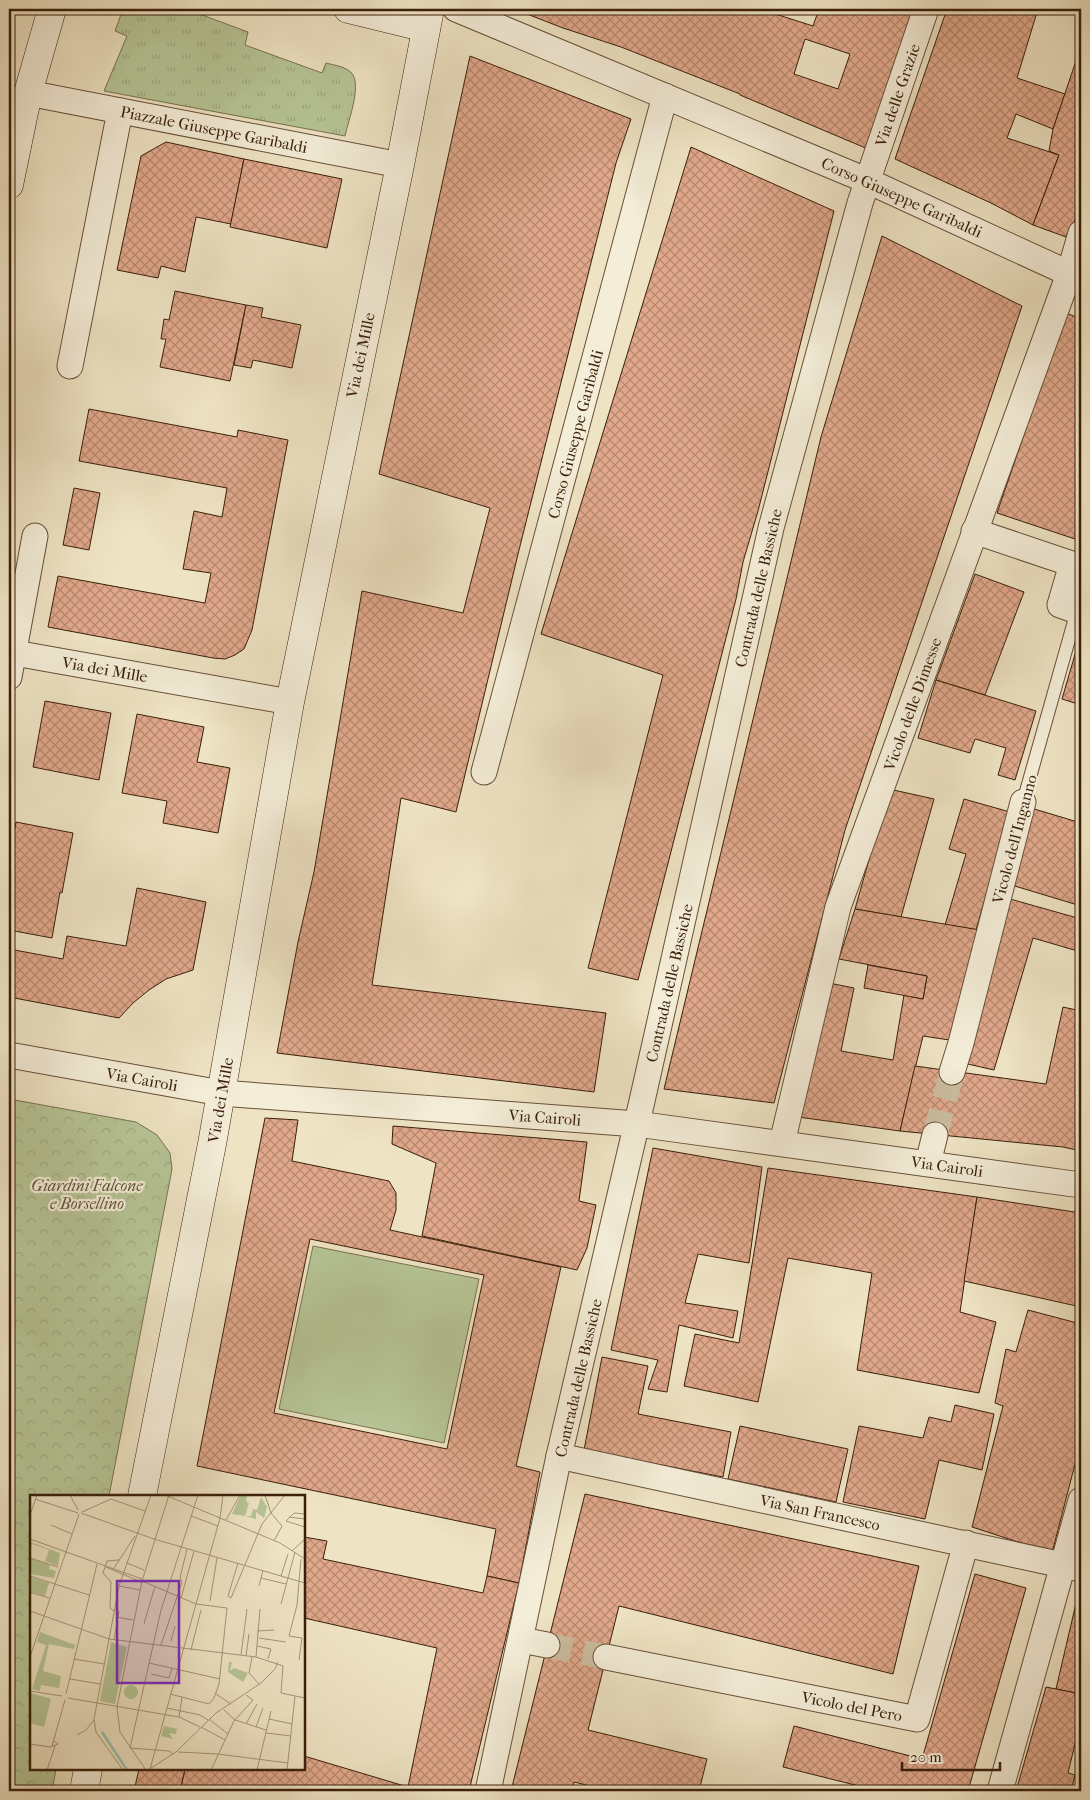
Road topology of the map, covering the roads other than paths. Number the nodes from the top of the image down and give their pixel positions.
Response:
1 (52, 9) edge
2 (348, 9) edge
3 (456, 9) edge
4 (926, 9) edge
5 (428, 18) edge
6 (28, 93) junction
7 (666, 96) junction
8 (120, 111) junction
9 (400, 165) junction
10 (868, 180) junction
11 (9, 185) edge
12 (1081, 233) edge
13 (1075, 276) edge
14 (70, 366) dead end
15 (974, 531) junction
16 (35, 536) dead end
17 (1079, 612) edge
18 (11, 652) edge
19 (9, 677) edge
20 (290, 702) junction
21 (484, 772) dead end
22 (1023, 802) joint
23 (9, 1056) edge
24 (952, 1072) tunnel mouth
25 (221, 1093) junction
26 (637, 1124) junction
27 (935, 1135) tunnel mouth
28 (782, 1143) junction
29 (928, 1164) junction
30 (1081, 1185) edge
31 (559, 1456) junction
32 (142, 1495) edge
33 (1081, 1500) edge
34 (966, 1543) junction
35 (1072, 1567) edge
36 (521, 1640) junction
37 (547, 1645) tunnel mouth
38 (606, 1657) tunnel mouth
39 (88, 1770) edge
40 (84, 1791) edge
41 (488, 1791) edge
42 (1000, 1791) edge

1 - 6 main road
2 - 5 main road
3 - 7 street, Corso Giuseppe Garibaldi
4 - 10 street, Via delle Grazie
5 - 9 main road, Via dei Mille
6 - 8 street, Piazzale Giuseppe Garibaldi
6 - 11 main road
7 - 10 street, Corso Giuseppe Garibaldi
7 - 21 street, Corso Giuseppe Garibaldi
8 - 9 street, Piazzale Giuseppe Garibaldi
8 - 14 street
9 - 20 main road, Via dei Mille
10 - 13 street, Corso Giuseppe Garibaldi
10 - 26 street, Contrada delle Bassiche
12 - 13 street, Vicolo delle Dimesse
13 - 15 street, Vicolo delle Dimesse
15 - 17 street
15 - 28 street, Vicolo delle Dimesse
16 - 18 street
17 - 22 lane, Vicolo dell'Inganno
18 - 19 street
18 - 20 street, Via dei Mille
20 - 25 main road, Via dei Mille
22 - 24 street, Vicolo dell'Inganno
23 - 25 street, Via Cairoli
25 - 26 street, Via Cairoli
25 - 32 main road, Via dei Mille
26 - 28 street, Via Cairoli
26 - 31 street, Contrada delle Bassiche
27 - 29 street
28 - 29 street, Via Cairoli
29 - 30 street, Via Cairoli
31 - 34 street, Via San Francesco
31 - 36 street, Contrada delle Bassiche
33 - 35 street
34 - 35 street, Via San Francesco
34 - 38 street, Vicolo del Pero
35 - 42 street
36 - 37 street
36 - 41 street, Contrada delle Bassiche
39 - 40 main road

